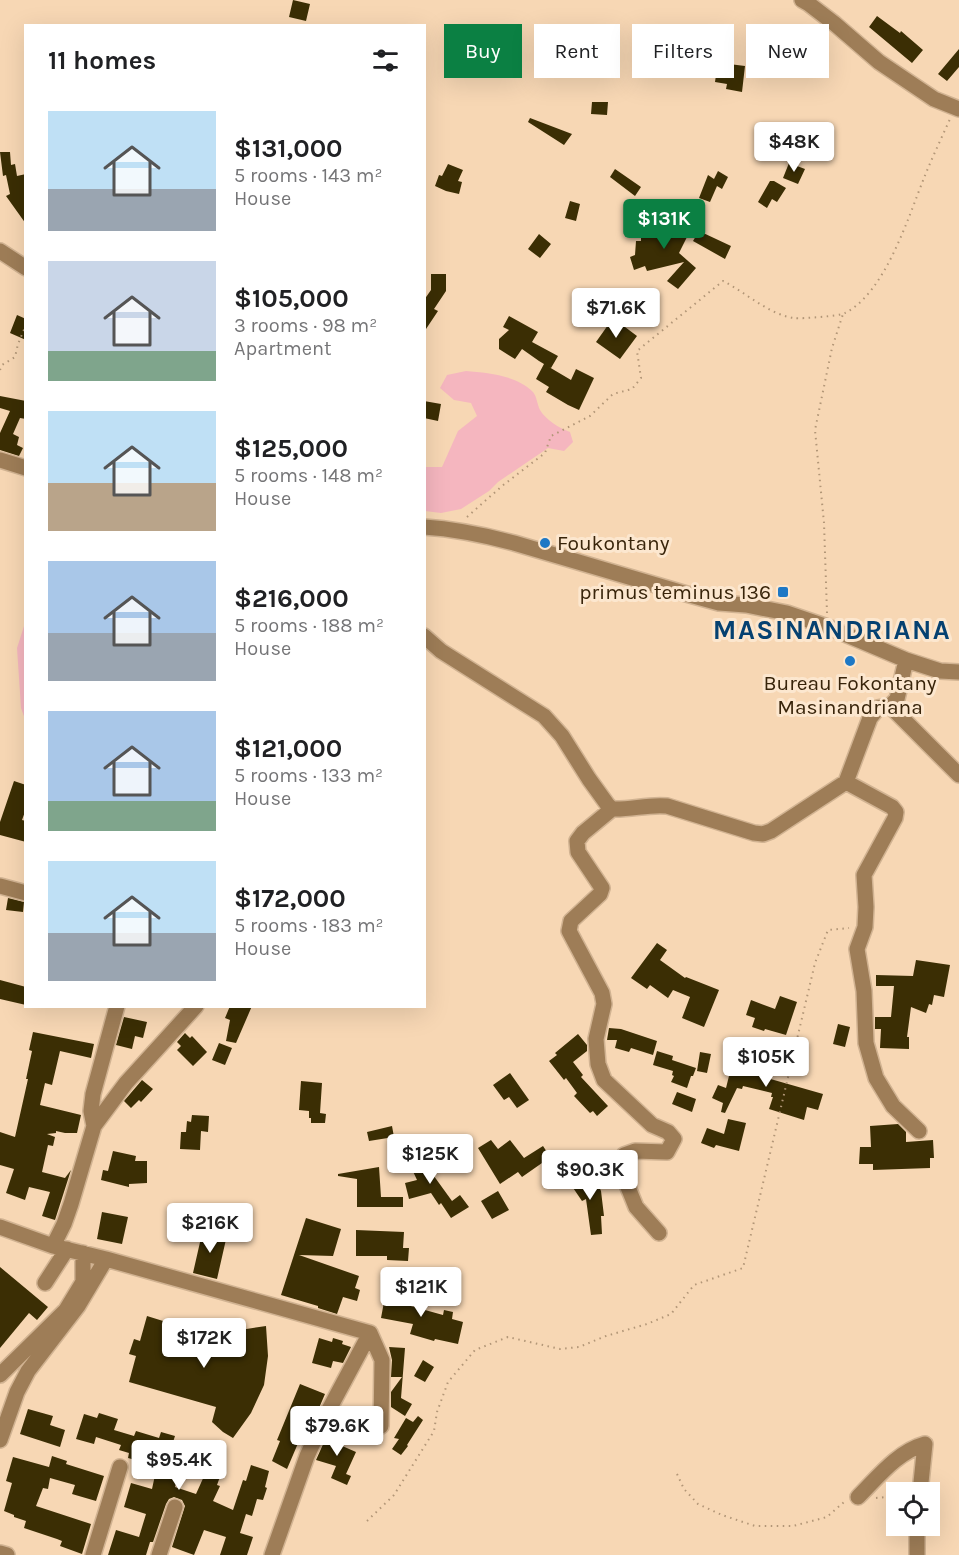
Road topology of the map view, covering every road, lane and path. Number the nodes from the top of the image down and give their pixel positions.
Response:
1 (802, 0) edge
2 (957, 108) edge
3 (0, 251) edge
4 (24, 267) edge
5 (843, 314) junction
6 (24, 330) edge
7 (0, 370) edge
8 (0, 460) edge
9 (24, 467) edge
10 (426, 526) edge
11 (453, 529) junction
12 (828, 627) junction
13 (426, 638) edge
14 (906, 660) junction
15 (959, 672) edge
16 (890, 706) junction
17 (959, 775) edge
18 (846, 782) junction
19 (612, 809) junction
20 (0, 886) edge
21 (24, 892) edge
22 (865, 927) junction
23 (116, 1008) edge
24 (194, 1008) edge
25 (94, 1126) junction
26 (919, 1131) dead end
27 (0, 1227) edge
28 (659, 1233) dead end
29 (60, 1248) junction
30 (83, 1253) junction
31 (106, 1259) junction
32 (45, 1283) dead end
33 (369, 1333) junction
34 (0, 1376) edge
35 (381, 1426) dead end
36 (0, 1440) edge
37 (120, 1467) dead end
38 (677, 1474) dead end
39 (922, 1482) edge
40 (858, 1497) junction
41 (886, 1497) edge
42 (175, 1507) dead end
43 (367, 1521) dead end
44 (917, 1536) edge
45 (0, 1553) edge
46 (7, 1555) edge
47 (93, 1555) edge
48 (159, 1555) edge
49 (272, 1555) edge
50 (917, 1555) edge

1 - 2 street
2 - 5 path
3 - 4 street
5 - 11 path
5 - 12 path
6 - 7 path
8 - 9 street
10 - 11 street
11 - 12 street
12 - 14 street
13 - 19 street
14 - 15 street
14 - 16 street
16 - 17 street
16 - 18 street
18 - 19 street
18 - 22 street
19 - 28 street
20 - 21 street
22 - 26 street
22 - 43 path
23 - 25 street
24 - 25 street
25 - 29 street
27 - 29 street
29 - 30 street
29 - 32 street
30 - 31 street
30 - 34 street
31 - 33 street
31 - 36 street
33 - 35 street
33 - 49 street
37 - 47 street
38 - 40 path
39 - 40 street
40 - 41 path
42 - 48 street
44 - 50 street
45 - 46 street

